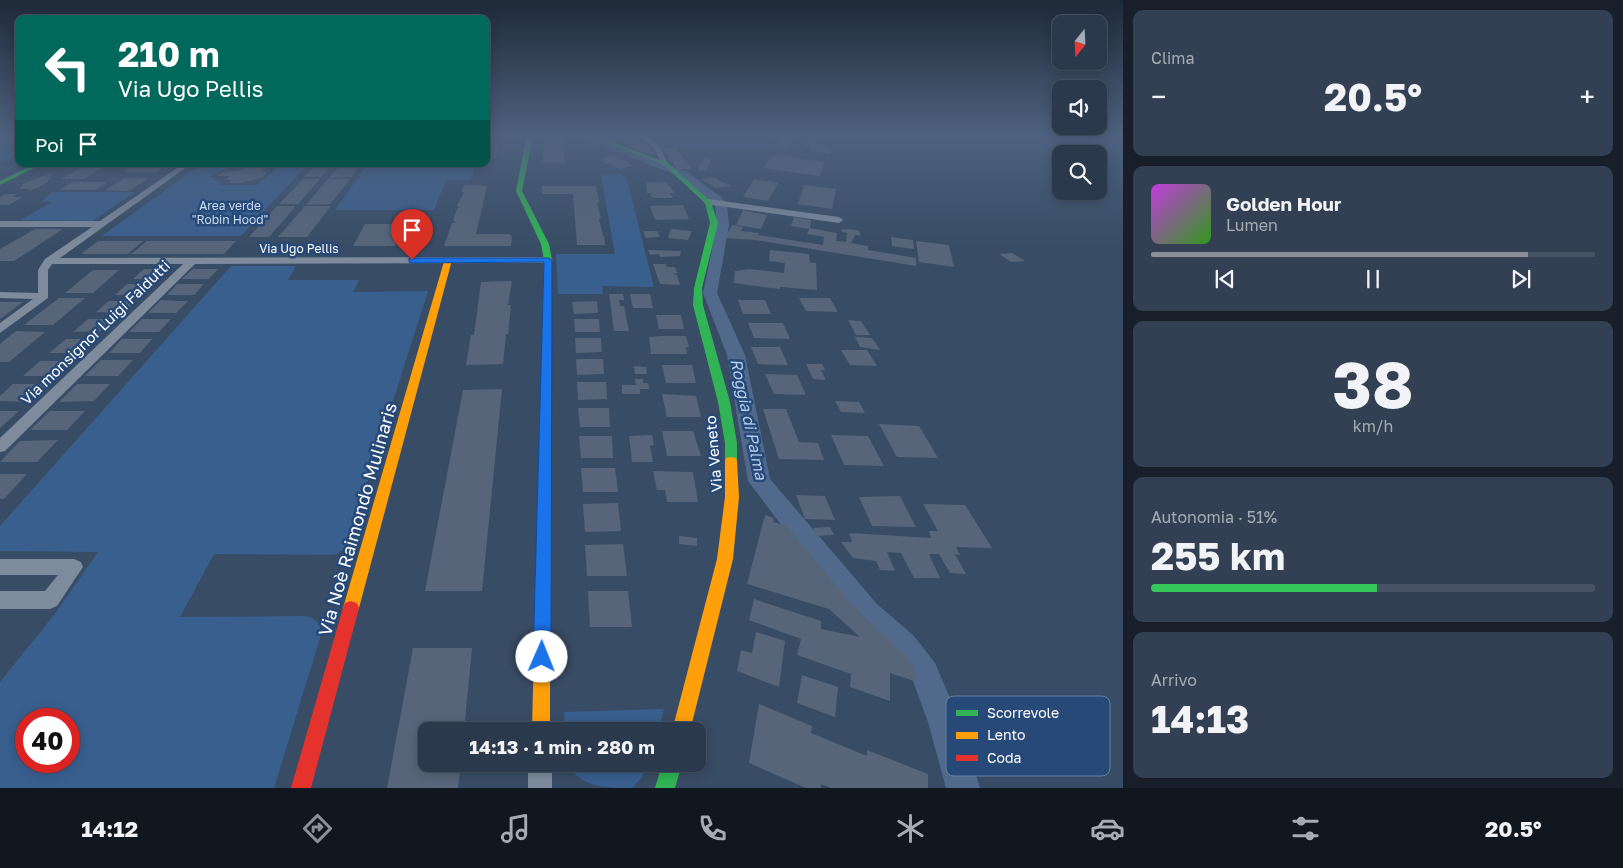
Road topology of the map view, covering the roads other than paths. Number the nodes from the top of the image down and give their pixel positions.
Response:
1 (21, 173) edge
2 (174, 173) edge
3 (523, 173) edge
4 (677, 173) edge
5 (0, 183) edge
6 (712, 202) junction
7 (839, 220) dead end
8 (0, 224) edge
9 (101, 224) junction
10 (448, 260) junction
11 (548, 260) junction
12 (49, 261) junction
13 (192, 261) junction
14 (0, 295) edge
15 (44, 296) junction
16 (0, 329) edge
17 (0, 447) edge
18 (0, 567) edge
19 (0, 600) edge
20 (541, 722) edge
21 (682, 722) edge
22 (670, 772) edge
23 (301, 788) edge
24 (665, 788) edge

1 - 5 street
2 - 9 street
3 - 11 street
4 - 6 street
6 - 7 street
6 - 21 street, Via Veneto
8 - 9 street
9 - 12 street
10 - 11 street, Via Ugo Pellis
10 - 13 street, Via Ugo Pellis
10 - 23 street, Via Noè Raimondo Mulinaris
11 - 20 street
12 - 13 street, Via Ugo Pellis
12 - 15 street
13 - 17 street, Via monsignor Luigi Faidutti
14 - 15 street
15 - 16 street
18 - 19 street
22 - 24 street

